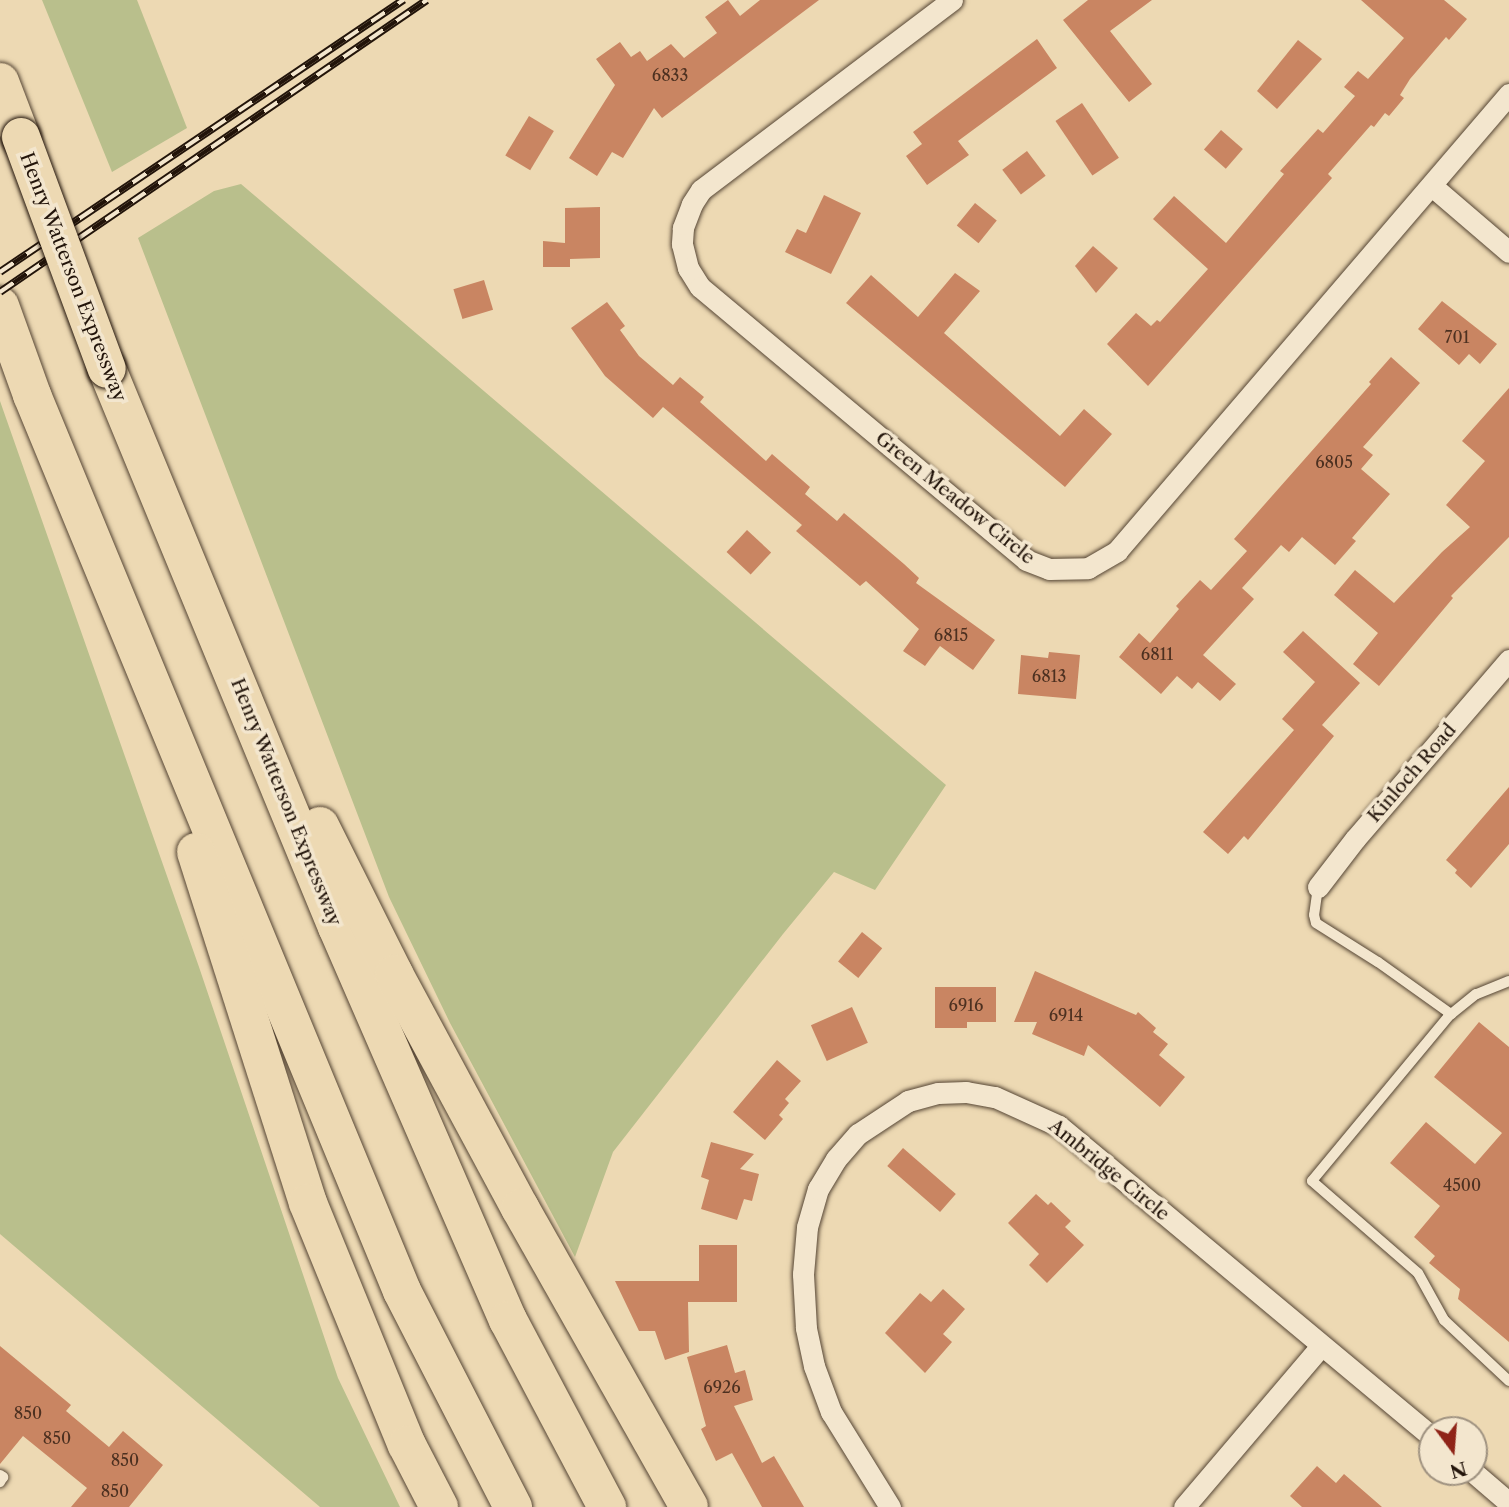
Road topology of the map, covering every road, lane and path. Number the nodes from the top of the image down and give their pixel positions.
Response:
1 (952, 0) edge
2 (0, 82) edge
3 (1509, 94) edge
4 (1432, 186) junction
5 (1509, 252) edge
6 (0, 306) edge
7 (181, 548) junction
8 (110, 583) junction
9 (1509, 660) edge
10 (1318, 887) joint
11 (1509, 981) edge
12 (1451, 1014) junction
13 (1321, 1346) junction
14 (1509, 1381) edge
15 (1418, 1426) edge
16 (0, 1475) edge
17 (0, 1482) edge
18 (1488, 1485) edge
19 (1509, 1503) edge
20 (439, 1507) edge
21 (513, 1507) edge
22 (607, 1507) edge
23 (689, 1507) edge
24 (890, 1507) edge
25 (1184, 1507) edge

1 - 4 street, Green Meadow Circle
2 - 7 highway, Henry Watterson Expressway, bridge
3 - 4 street, Green Meadow Circle
4 - 5 street
6 - 8 highway
7 - 22 highway, Henry Watterson Expressway
7 - 23 highway
8 - 20 highway
8 - 21 highway
9 - 10 street, Kinloch Road
10 - 12 lane
11 - 12 lane
12 - 14 lane
13 - 15 street, Ambridge Circle
13 - 24 street, Ambridge Circle
13 - 25 street
16 - 17 lane
18 - 19 street

